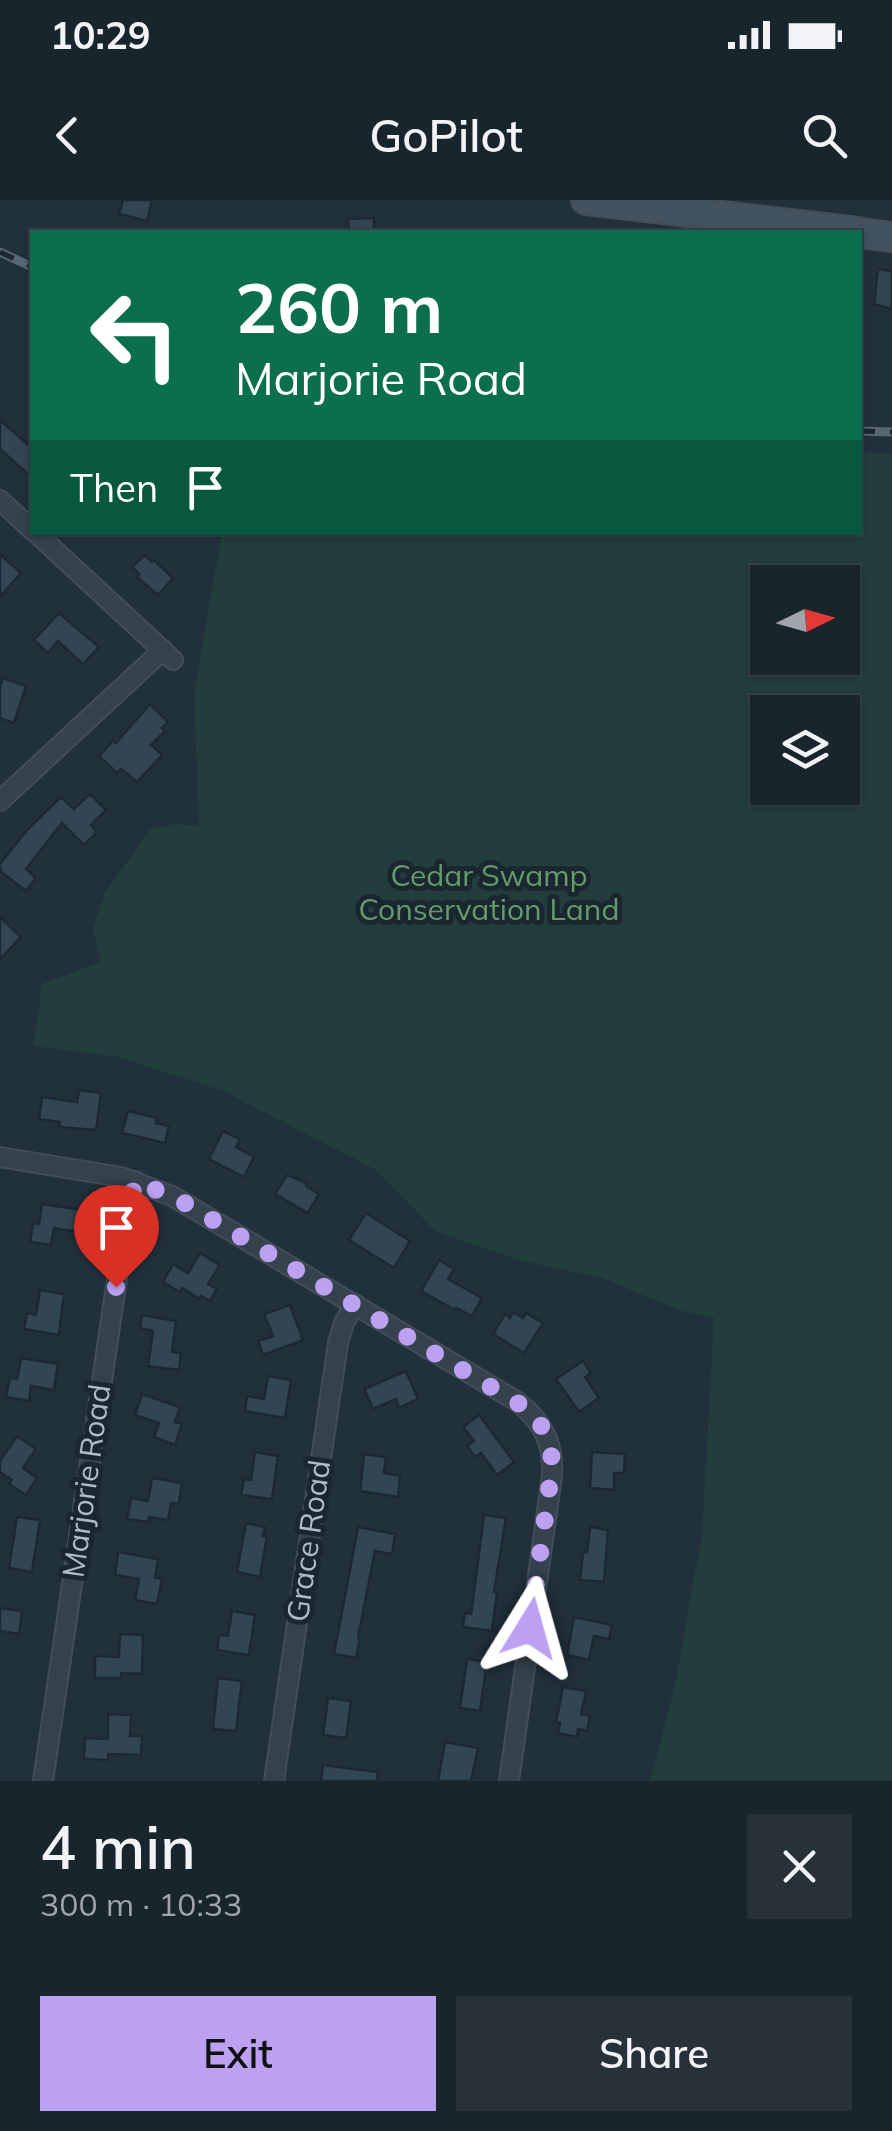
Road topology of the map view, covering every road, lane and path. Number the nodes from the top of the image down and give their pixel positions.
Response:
1 (586, 200) edge
2 (834, 230) edge
3 (862, 233) edge
4 (892, 237) edge
5 (0, 500) edge
6 (30, 527) edge
7 (38, 535) edge
8 (0, 801) edge
9 (0, 1157) edge
10 (136, 1181) junction
11 (354, 1304) junction
12 (43, 1781) edge
13 (274, 1781) edge
14 (509, 1781) edge

1 - 2 main road
3 - 4 main road
5 - 6 street
7 - 8 street
9 - 10 street
10 - 11 street
10 - 12 street, Marjorie Road
11 - 13 street, Grace Road
11 - 14 street

